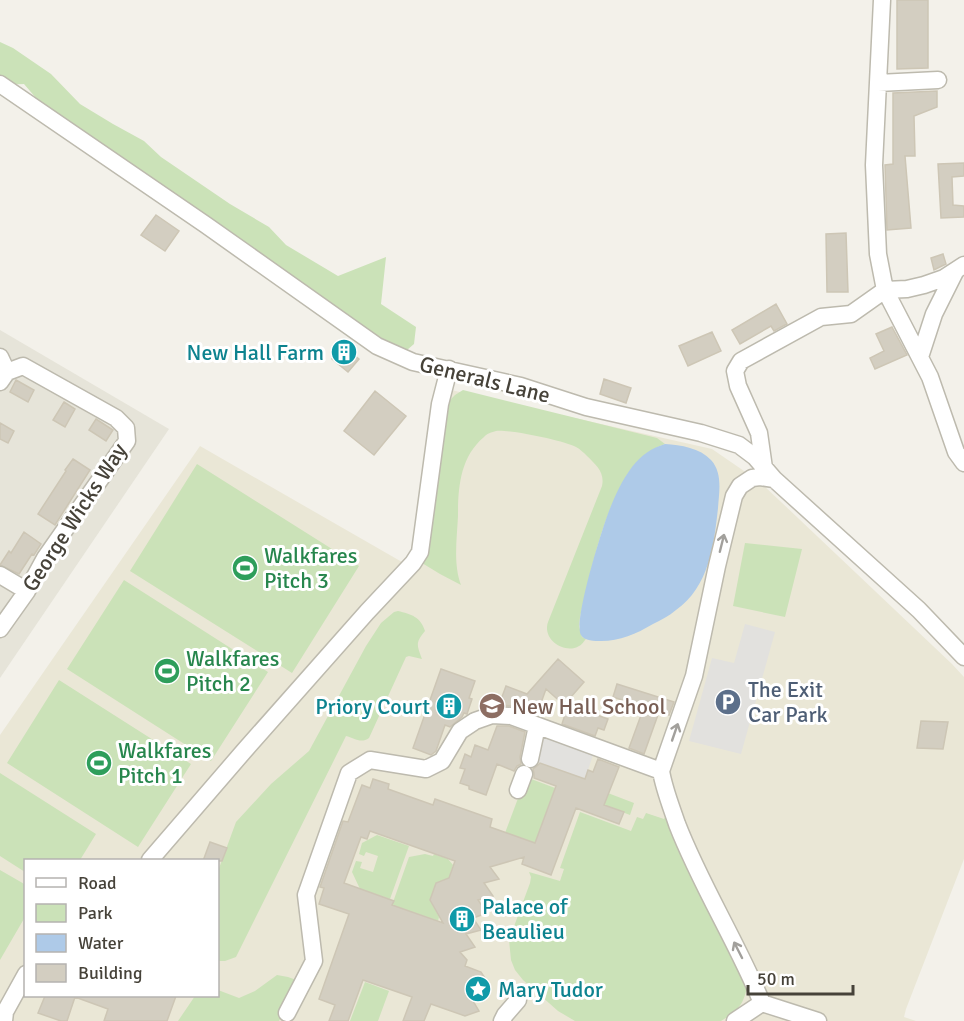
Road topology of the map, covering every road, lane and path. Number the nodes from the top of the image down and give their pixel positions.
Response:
1 (882, 0) edge
2 (938, 80) dead end
3 (878, 83) junction
4 (0, 84) edge
5 (959, 268) edge
6 (924, 285) junction
7 (885, 290) junction
8 (934, 314) junction
9 (920, 357) junction
10 (449, 369) junction
11 (2, 370) edge
12 (964, 463) edge
13 (769, 474) junction
14 (0, 575) edge
15 (27, 591) junction
16 (0, 629) edge
17 (964, 657) edge
18 (537, 726) junction
19 (661, 771) junction
20 (524, 774) dead end
21 (152, 859) edge
22 (24, 978) edge
23 (518, 1000) dead end
24 (762, 1003) junction
25 (287, 1013) dead end
26 (4, 1021) edge
27 (502, 1021) edge
28 (735, 1021) edge
29 (818, 1021) edge

1 - 3 street
2 - 3 street
3 - 7 street
4 - 10 street, Generals Lane
5 - 6 street
5 - 8 street
6 - 7 street
6 - 8 street
7 - 9 street
7 - 13 street
8 - 9 street
9 - 12 street
10 - 13 street, Generals Lane
10 - 21 street
11 - 15 street, George Wicks Way
13 - 17 street, Generals Lane
19 -> 13 street
14 - 15 street
15 - 16 street, George Wicks Way
18 - 19 street
18 - 20 street
18 - 25 street
24 -> 19 street
22 - 26 street
23 - 27 street
24 - 28 street
24 - 29 street

